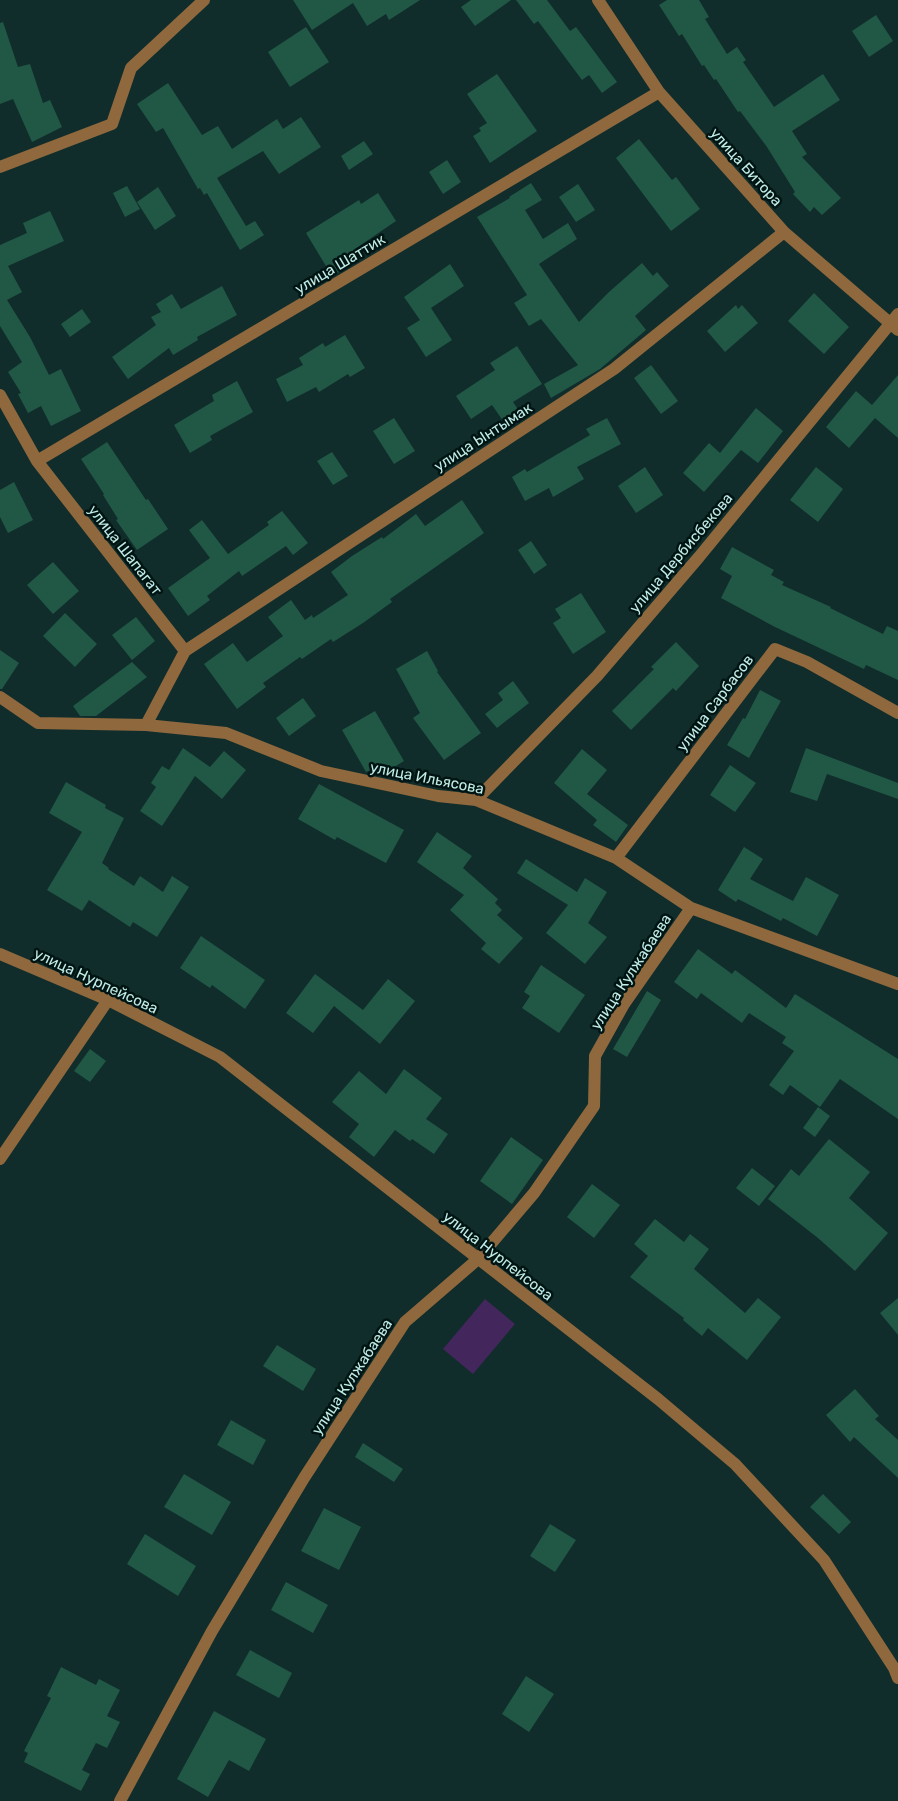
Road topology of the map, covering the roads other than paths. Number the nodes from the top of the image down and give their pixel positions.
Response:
1 (204, 0) edge
2 (598, 0) edge
3 (660, 92) junction
4 (0, 167) edge
5 (784, 232) junction
6 (896, 322) edge
7 (0, 395) edge
8 (37, 461) junction
9 (185, 651) junction
10 (0, 698) edge
11 (898, 713) edge
12 (146, 725) junction
13 (476, 800) junction
14 (616, 858) junction
15 (691, 908) junction
16 (0, 954) edge
17 (898, 984) edge
18 (108, 1000) junction
19 (0, 1160) edge
20 (478, 1259) junction
21 (898, 1678) edge
22 (120, 1801) edge

1 - 4 street
2 - 3 street, улица Битора
3 - 5 street, улица Битора
3 - 8 street, улица Шаттик
5 - 6 street, улица Битора
5 - 9 street, улица Ынтымак
6 - 13 street, улица Дербисбекова
7 - 8 street, улица Шапагат
8 - 9 street, улица Шапагат
9 - 12 street
10 - 12 street, улица Ильясова
11 - 14 street, улица Сарбасов
12 - 13 street, улица Ильясова
13 - 14 street, улица Ильясова
14 - 15 street, улица Ильясова
15 - 17 street, улица Ильясова
15 - 20 street, улица Кулжабаева
16 - 18 street, улица Нурпейсова
18 - 19 street
18 - 20 street, улица Нурпейсова
20 - 21 street, улица Нурпейсова
20 - 22 street, улица Кулжабаева

